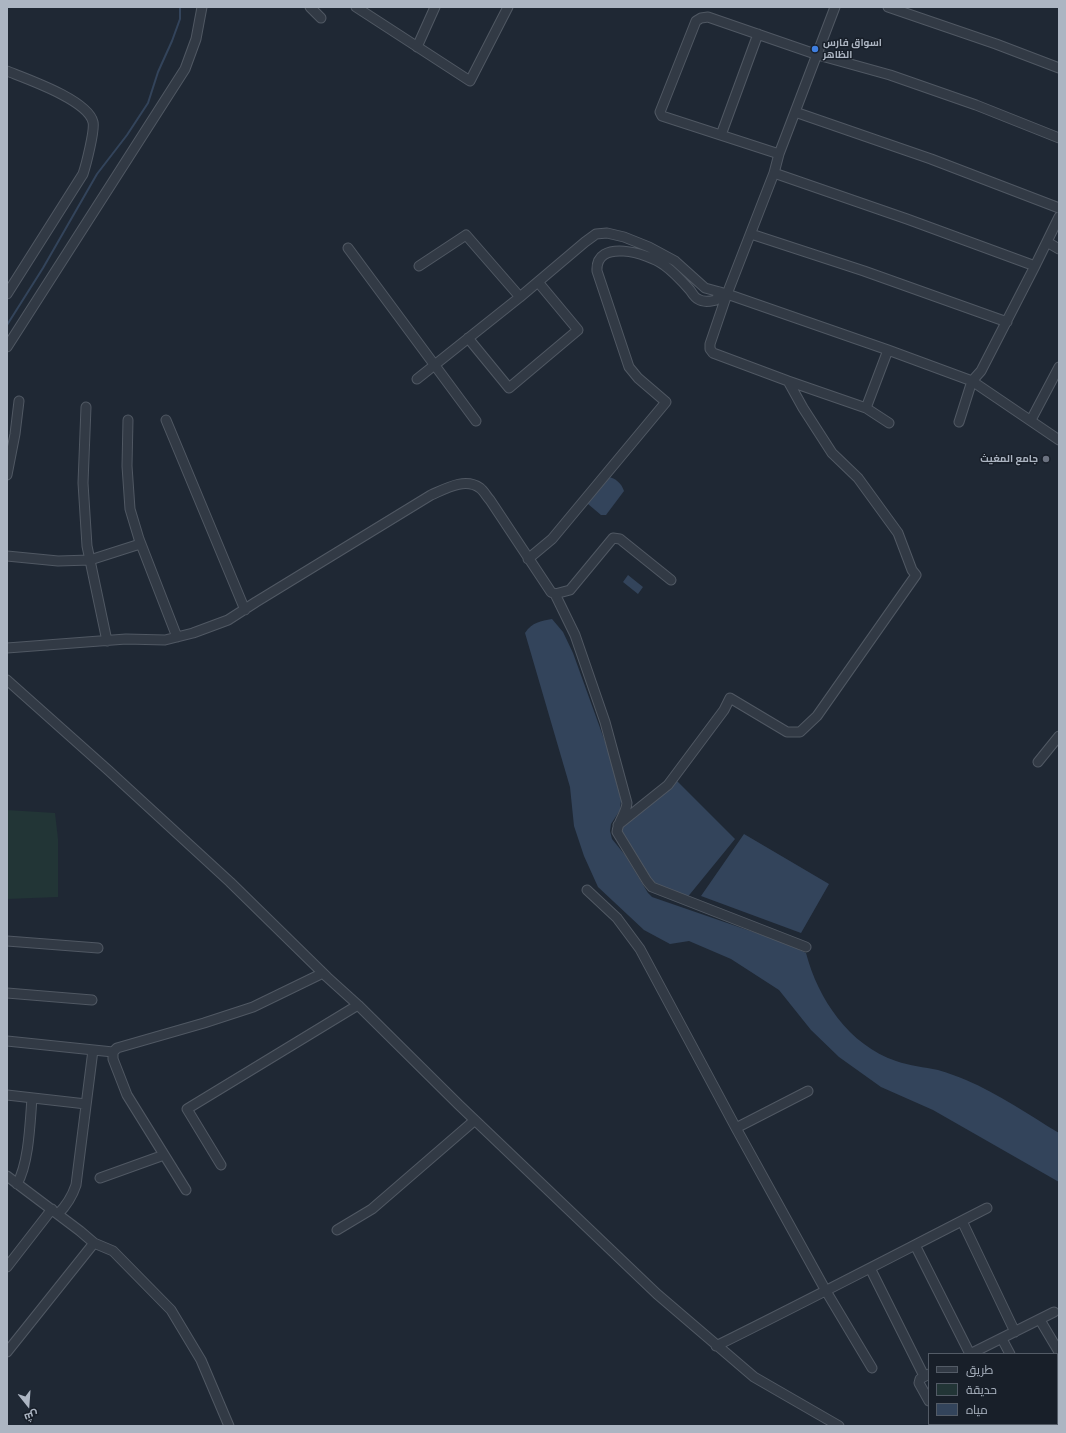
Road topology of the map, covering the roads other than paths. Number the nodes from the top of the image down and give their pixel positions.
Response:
1 (202, 7) edge
2 (310, 7) edge
3 (435, 7) edge
4 (508, 7) edge
5 (836, 7) edge
6 (888, 7) edge
7 (360, 8) edge
8 (321, 18) dead end
9 (758, 34) junction
10 (417, 47) junction
11 (818, 55) junction
12 (1059, 68) edge
13 (7, 71) edge
14 (795, 112) junction
15 (721, 135) junction
16 (1059, 138) edge
17 (779, 154) junction
18 (774, 173) junction
19 (1059, 208) edge
20 (1059, 217) edge
21 (751, 234) junction
22 (1047, 242) junction
23 (348, 248) dead end
24 (1059, 249) edge
25 (419, 266) dead end
26 (1035, 266) junction
27 (538, 282) junction
28 (724, 293) junction
29 (7, 294) edge
30 (520, 297) junction
31 (1007, 322) junction
32 (468, 338) junction
33 (7, 347) edge
34 (888, 350) junction
35 (434, 365) junction
36 (1059, 367) edge
37 (417, 379) dead end
38 (788, 381) junction
39 (972, 381) junction
40 (19, 401) dead end
41 (86, 407) dead end
42 (866, 408) junction
43 (128, 420) dead end
44 (166, 420) dead end
45 (1031, 420) junction
46 (476, 421) dead end
47 (959, 422) dead end
48 (889, 423) dead end
49 (1059, 440) edge
50 (7, 476) edge
51 (140, 544) junction
52 (7, 556) edge
53 (528, 559) junction
54 (90, 560) junction
55 (671, 580) dead end
56 (555, 594) junction
57 (245, 610) junction
58 (177, 637) junction
59 (107, 641) junction
60 (7, 648) edge
61 (7, 680) edge
62 (1059, 736) edge
63 (1038, 762) dead end
64 (618, 825) junction
65 (587, 890) dead end
66 (7, 941) edge
67 (806, 947) dead end
68 (98, 948) dead end
69 (323, 973) junction
70 (7, 993) edge
71 (92, 1000) dead end
72 (358, 1005) junction
73 (7, 1041) edge
74 (93, 1050) junction
75 (113, 1052) junction
76 (808, 1091) dead end
77 (7, 1095) edge
78 (32, 1098) junction
79 (86, 1104) junction
80 (475, 1120) junction
81 (736, 1128) junction
82 (164, 1155) junction
83 (221, 1165) dead end
84 (100, 1178) dead end
85 (10, 1180) edge
86 (186, 1190) dead end
87 (987, 1208) dead end
88 (55, 1212) junction
89 (962, 1221) junction
90 (337, 1230) dead end
91 (94, 1243) junction
92 (915, 1245) junction
93 (7, 1267) edge
94 (870, 1268) junction
95 (826, 1291) junction
96 (1054, 1312) dead end
97 (1040, 1320) junction
98 (1015, 1332) junction
99 (1002, 1339) junction
100 (716, 1346) junction
101 (7, 1352) edge
102 (1059, 1352) edge
103 (969, 1353) edge
104 (972, 1353) edge
105 (1009, 1353) edge
106 (872, 1368) dead end
107 (927, 1375) edge
108 (928, 1399) edge
109 (229, 1426) edge
110 (839, 1426) edge

1 - 33 street
2 - 8 street
3 - 10 street
4 - 10 street
5 - 11 street
6 - 12 street
7 - 10 street
9 - 11 street
9 - 15 street
9 - 15 street
11 - 14 street
11 - 16 street
13 - 29 street
14 - 17 street
14 - 19 street
15 - 17 street
17 - 18 street
18 - 21 street
18 - 26 street
20 - 22 street
21 - 28 street
21 - 31 street
22 - 24 street
22 - 26 street
23 - 35 street
25 - 30 street
26 - 31 street
27 - 28 street
27 - 30 street
27 - 32 street
28 - 34 street
28 - 38 street
28 - 53 street
30 - 32 street
31 - 39 street
32 - 35 street
34 - 39 street
34 - 42 street
35 - 37 street
35 - 46 street
36 - 45 street
38 - 42 street
38 - 64 street
39 - 45 street
39 - 47 street
40 - 50 street
41 - 54 street
42 - 48 street
43 - 51 street
44 - 57 street
45 - 49 street
51 - 54 street
51 - 58 street
52 - 54 street
53 - 56 street
53 - 57 street
54 - 59 street
55 - 56 street
56 - 64 street
57 - 58 street
58 - 59 street
59 - 60 street
61 - 69 street
62 - 63 street
64 - 67 street
65 - 81 street
66 - 68 street
69 - 72 street
69 - 75 street
70 - 71 street
72 - 80 street
72 - 83 street
73 - 74 street
74 - 75 street
74 - 79 street
75 - 82 street
76 - 81 street
77 - 78 street
78 - 79 street
78 - 85 street
79 - 88 street
80 - 90 street
80 - 100 street
81 - 95 street
82 - 84 street
82 - 86 street
85 - 88 street
87 - 89 street
88 - 91 street
88 - 93 street
89 - 92 street
89 - 98 street
91 - 101 street
91 - 109 street
92 - 94 street
92 - 103 street
94 - 95 street
94 - 107 street
95 - 100 street
95 - 106 street
96 - 97 street
97 - 98 street
97 - 102 street
98 - 99 street
99 - 104 street
99 - 105 street
100 - 110 street
107 - 108 street

